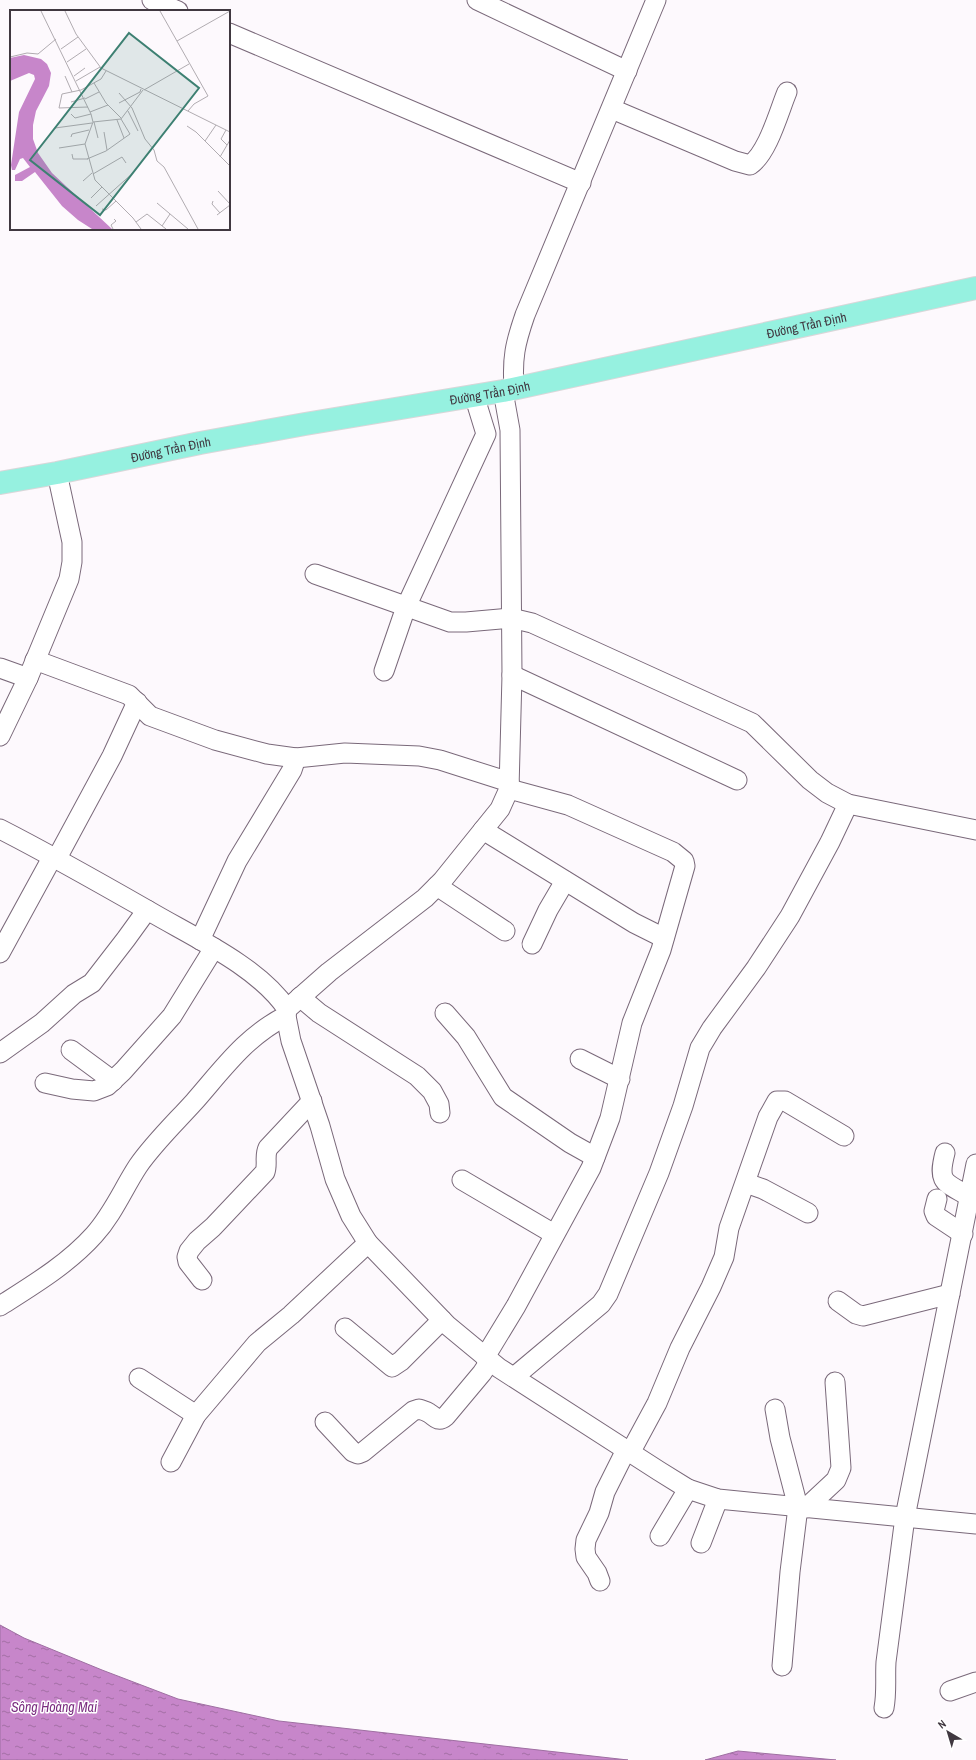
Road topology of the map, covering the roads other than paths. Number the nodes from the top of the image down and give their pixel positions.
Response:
1 (152, 0) edge
2 (477, 0) edge
3 (656, 0) edge
4 (176, 10) edge
5 (230, 33) edge
6 (627, 71) junction
7 (787, 92) dead end
8 (612, 108) junction
9 (581, 183) junction
10 (976, 288) edge
11 (509, 389) junction
12 (474, 395) junction
13 (57, 473) junction
14 (0, 483) edge
15 (315, 574) dead end
16 (406, 607) junction
17 (511, 618) junction
18 (35, 660) junction
19 (0, 668) edge
20 (384, 670) dead end
21 (512, 675) junction
22 (28, 678) junction
23 (137, 702) junction
24 (0, 736) edge
25 (296, 758) junction
26 (737, 780) dead end
27 (509, 786) junction
28 (848, 804) junction
29 (0, 829) edge
30 (483, 830) junction
31 (976, 830) edge
32 (55, 857) junction
33 (565, 881) junction
34 (437, 886) junction
35 (147, 910) junction
36 (505, 931) dead end
37 (664, 938) junction
38 (207, 944) junction
39 (532, 944) dead end
40 (0, 953) edge
41 (291, 1007) junction
42 (445, 1013) dead end
43 (71, 1050) dead end
44 (0, 1053) edge
45 (580, 1059) dead end
46 (620, 1079) junction
47 (113, 1081) junction
48 (45, 1083) dead end
49 (312, 1101) junction
50 (440, 1113) dead end
51 (844, 1136) dead end
52 (945, 1153) dead end
53 (595, 1157) junction
54 (976, 1164) edge
55 (462, 1180) dead end
56 (746, 1183) junction
57 (970, 1197) junction
58 (937, 1199) dead end
59 (808, 1213) dead end
60 (554, 1234) junction
61 (963, 1234) junction
62 (368, 1243) junction
63 (202, 1280) dead end
64 (950, 1294) junction
65 (838, 1301) dead end
66 (0, 1306) edge
67 (442, 1320) junction
68 (345, 1328) dead end
69 (487, 1359) junction
70 (514, 1377) junction
71 (139, 1378) dead end
72 (835, 1382) dead end
73 (775, 1409) dead end
74 (196, 1414) junction
75 (325, 1422) dead end
76 (628, 1452) junction
77 (171, 1462) dead end
78 (688, 1489) junction
79 (718, 1499) junction
80 (802, 1507) junction
81 (905, 1517) junction
82 (976, 1524) edge
83 (660, 1536) dead end
84 (701, 1543) dead end
85 (600, 1581) dead end
86 (782, 1666) dead end
87 (976, 1682) edge
88 (950, 1691) dead end
89 (884, 1708) dead end

1 - 4 street
2 - 6 street
3 - 6 street
5 - 9 street
6 - 8 street
7 - 8 street
8 - 9 street
9 - 11 street
10 - 11 main road, Đường Trần Định
11 - 12 main road, Đường Trần Định
11 - 17 street
12 - 13 main road, Đường Trần Định
12 - 16 street
13 - 14 main road, Đường Trần Định
13 - 18 street
15 - 16 street
16 - 17 street
16 - 20 street
17 - 21 street
17 - 28 street
18 - 22 street
18 - 23 street
19 - 22 street
21 - 26 street
21 - 27 street
22 - 24 street
23 - 25 street
23 - 32 street
25 - 27 street
25 - 38 street
27 - 30 street
27 - 37 street
28 - 31 street
28 - 70 street
29 - 32 street
30 - 33 street
30 - 34 street
32 - 35 street
32 - 40 street
33 - 37 street
33 - 39 street
34 - 36 street
34 - 41 street
35 - 38 street
35 - 44 street
37 - 46 street
38 - 41 street
38 - 47 street
41 - 49 street
41 - 50 street
41 - 66 street
42 - 53 street
43 - 47 street
45 - 46 street
46 - 53 street
47 - 48 street
49 - 62 street
49 - 63 street
51 - 56 street
52 - 57 street
53 - 60 street
54 - 57 street
55 - 60 street
56 - 59 street
56 - 76 street
57 - 61 street
58 - 61 street
60 - 69 street
61 - 64 street
62 - 67 street
62 - 74 street
64 - 65 street
64 - 81 street
67 - 68 street
67 - 69 street
69 - 70 street
69 - 75 street
70 - 76 street
71 - 74 street
72 - 80 street
73 - 80 street
74 - 77 street
76 - 78 street
76 - 85 street
78 - 79 street
78 - 83 street
79 - 80 street
79 - 84 street
80 - 81 street
80 - 86 street
81 - 82 street
81 - 89 street
87 - 88 street

